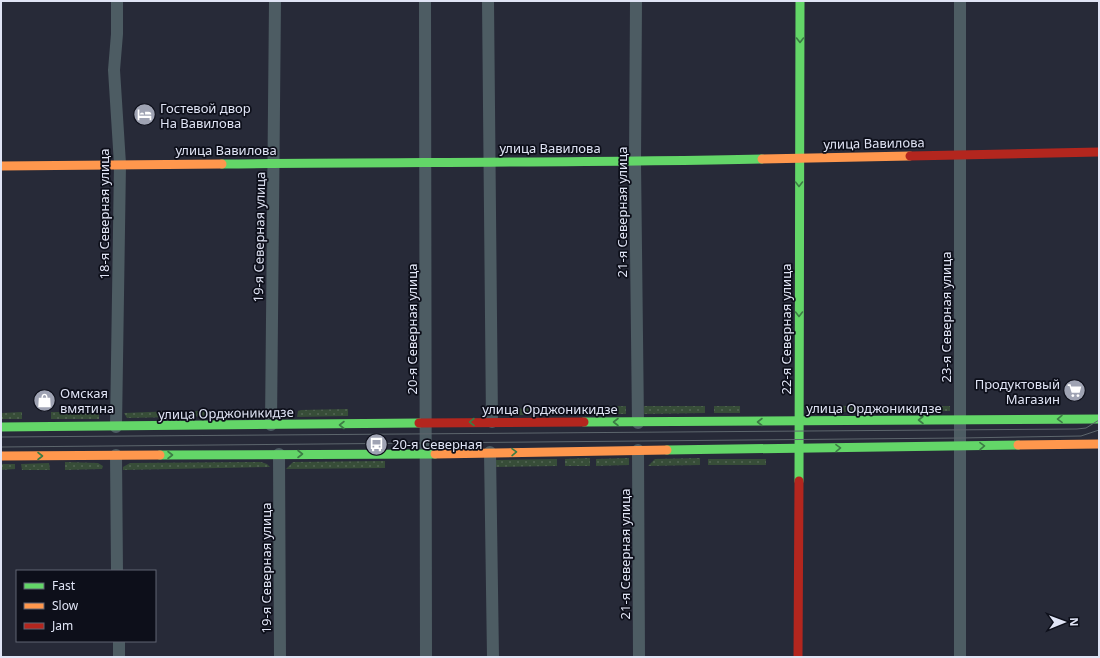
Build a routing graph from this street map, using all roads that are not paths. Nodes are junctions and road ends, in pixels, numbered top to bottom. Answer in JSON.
{"nodes":[{"id":1,"x":118,"y":1,"type":"edge"},
{"id":2,"x":275,"y":1,"type":"edge"},
{"id":3,"x":425,"y":1,"type":"edge"},
{"id":4,"x":488,"y":1,"type":"edge"},
{"id":5,"x":636,"y":1,"type":"edge"},
{"id":6,"x":800,"y":1,"type":"edge"},
{"id":7,"x":960,"y":1,"type":"edge"},
{"id":8,"x":1099,"y":152,"type":"edge"},
{"id":9,"x":960,"y":154,"type":"junction"},
{"id":10,"x":799,"y":157,"type":"junction"},
{"id":11,"x":491,"y":161,"type":"junction"},
{"id":12,"x":426,"y":162,"type":"junction"},
{"id":13,"x":635,"y":162,"type":"junction"},
{"id":14,"x":275,"y":163,"type":"junction"},
{"id":15,"x":120,"y":164,"type":"junction"},
{"id":16,"x":1,"y":166,"type":"edge"},
{"id":17,"x":1099,"y":419,"type":"edge"},
{"id":18,"x":960,"y":420,"type":"junction"},
{"id":19,"x":799,"y":421,"type":"junction"},
{"id":20,"x":426,"y":422,"type":"junction"},
{"id":21,"x":492,"y":422,"type":"junction"},
{"id":22,"x":638,"y":423,"type":"junction"},
{"id":23,"x":271,"y":425,"type":"junction"},
{"id":24,"x":1,"y":427,"type":"edge"},
{"id":25,"x":116,"y":427,"type":"junction"},
{"id":26,"x":1097,"y":445,"type":"edge"},
{"id":27,"x":960,"y":447,"type":"junction"},
{"id":28,"x":799,"y":449,"type":"junction"},
{"id":29,"x":638,"y":450,"type":"junction"},
{"id":30,"x":490,"y":452,"type":"junction"},
{"id":31,"x":280,"y":454,"type":"junction"},
{"id":32,"x":426,"y":454,"type":"junction"},
{"id":33,"x":116,"y":455,"type":"junction"},
{"id":34,"x":1,"y":456,"type":"edge"},
{"id":35,"x":117,"y":570,"type":"edge"},
{"id":36,"x":118,"y":642,"type":"edge"},
{"id":37,"x":119,"y":657,"type":"edge"},
{"id":38,"x":280,"y":657,"type":"edge"},
{"id":39,"x":426,"y":657,"type":"edge"},
{"id":40,"x":493,"y":657,"type":"edge"},
{"id":41,"x":639,"y":657,"type":"edge"},
{"id":42,"x":798,"y":657,"type":"edge"},
{"id":43,"x":960,"y":657,"type":"edge"}],
"edges":[{"from":1,"to":15,"type":"street","name":"18-я Северная улица"},
{"from":2,"to":14,"type":"street","name":"19-я Северная улица"},
{"from":3,"to":12,"type":"street","name":"20-я Северная улица"},
{"from":4,"to":11,"type":"street"},
{"from":5,"to":13,"type":"street","name":"21-я Северная улица"},
{"from":6,"to":10,"type":"main road","name":"22-я Северная улица","one_way":true},
{"from":7,"to":9,"type":"street","name":"23-я Северная улица"},
{"from":8,"to":9,"type":"main road","name":"улица Вавилова"},
{"from":9,"to":10,"type":"main road","name":"улица Вавилова"},
{"from":9,"to":18,"type":"street","name":"23-я Северная улица"},
{"from":10,"to":13,"type":"main road","name":"улица Вавилова"},
{"from":10,"to":19,"type":"main road","name":"22-я Северная улица","one_way":true},
{"from":11,"to":12,"type":"main road","name":"улица Вавилова"},
{"from":11,"to":13,"type":"main road","name":"улица Вавилова"},
{"from":11,"to":21,"type":"street"},
{"from":12,"to":14,"type":"main road","name":"улица Вавилова"},
{"from":12,"to":20,"type":"street","name":"20-я Северная улица"},
{"from":13,"to":22,"type":"street","name":"21-я Северная улица"},
{"from":14,"to":15,"type":"main road","name":"улица Вавилова"},
{"from":14,"to":23,"type":"street","name":"19-я Северная улица"},
{"from":15,"to":16,"type":"main road","name":"улица Вавилова"},
{"from":15,"to":25,"type":"street","name":"18-я Северная улица"},
{"from":17,"to":18,"type":"main road","name":"улица Орджоникидзе","one_way":true},
{"from":18,"to":19,"type":"main road","name":"улица Орджоникидзе","one_way":true},
{"from":18,"to":27,"type":"street","name":"23-я Северная улица"},
{"from":19,"to":22,"type":"main road","name":"улица Орджоникидзе","one_way":true},
{"from":19,"to":28,"type":"main road","name":"22-я Северная улица"},
{"from":21,"to":20,"type":"main road","name":"улица Орджоникидзе","one_way":true},
{"from":20,"to":23,"type":"main road","name":"улица Орджоникидзе","one_way":true},
{"from":20,"to":32,"type":"street","name":"20-я Северная улица"},
{"from":22,"to":21,"type":"main road","name":"улица Орджоникидзе","one_way":true},
{"from":23,"to":25,"type":"main road","name":"улица Орджоникидзе"},
{"from":24,"to":25,"type":"main road","name":"улица Орджоникидзе"},
{"from":27,"to":26,"type":"main road","one_way":true},
{"from":28,"to":27,"type":"main road","one_way":true},
{"from":27,"to":43,"type":"street","name":"23-я Северная улица"},
{"from":28,"to":29,"type":"main road"},
{"from":28,"to":42,"type":"main road","name":"22-я Северная улица"},
{"from":30,"to":29,"type":"main road","one_way":true},
{"from":29,"to":41,"type":"street","name":"21-я Северная улица"},
{"from":30,"to":32,"type":"main road"},
{"from":30,"to":40,"type":"street"},
{"from":31,"to":32,"type":"main road","one_way":true},
{"from":33,"to":31,"type":"main road","one_way":true},
{"from":31,"to":38,"type":"street","name":"19-я Северная улица"},
{"from":32,"to":39,"type":"street","name":"20-я Северная улица"},
{"from":34,"to":33,"type":"main road","one_way":true},
{"from":33,"to":35,"type":"street"},
{"from":36,"to":37,"type":"street"}]}
